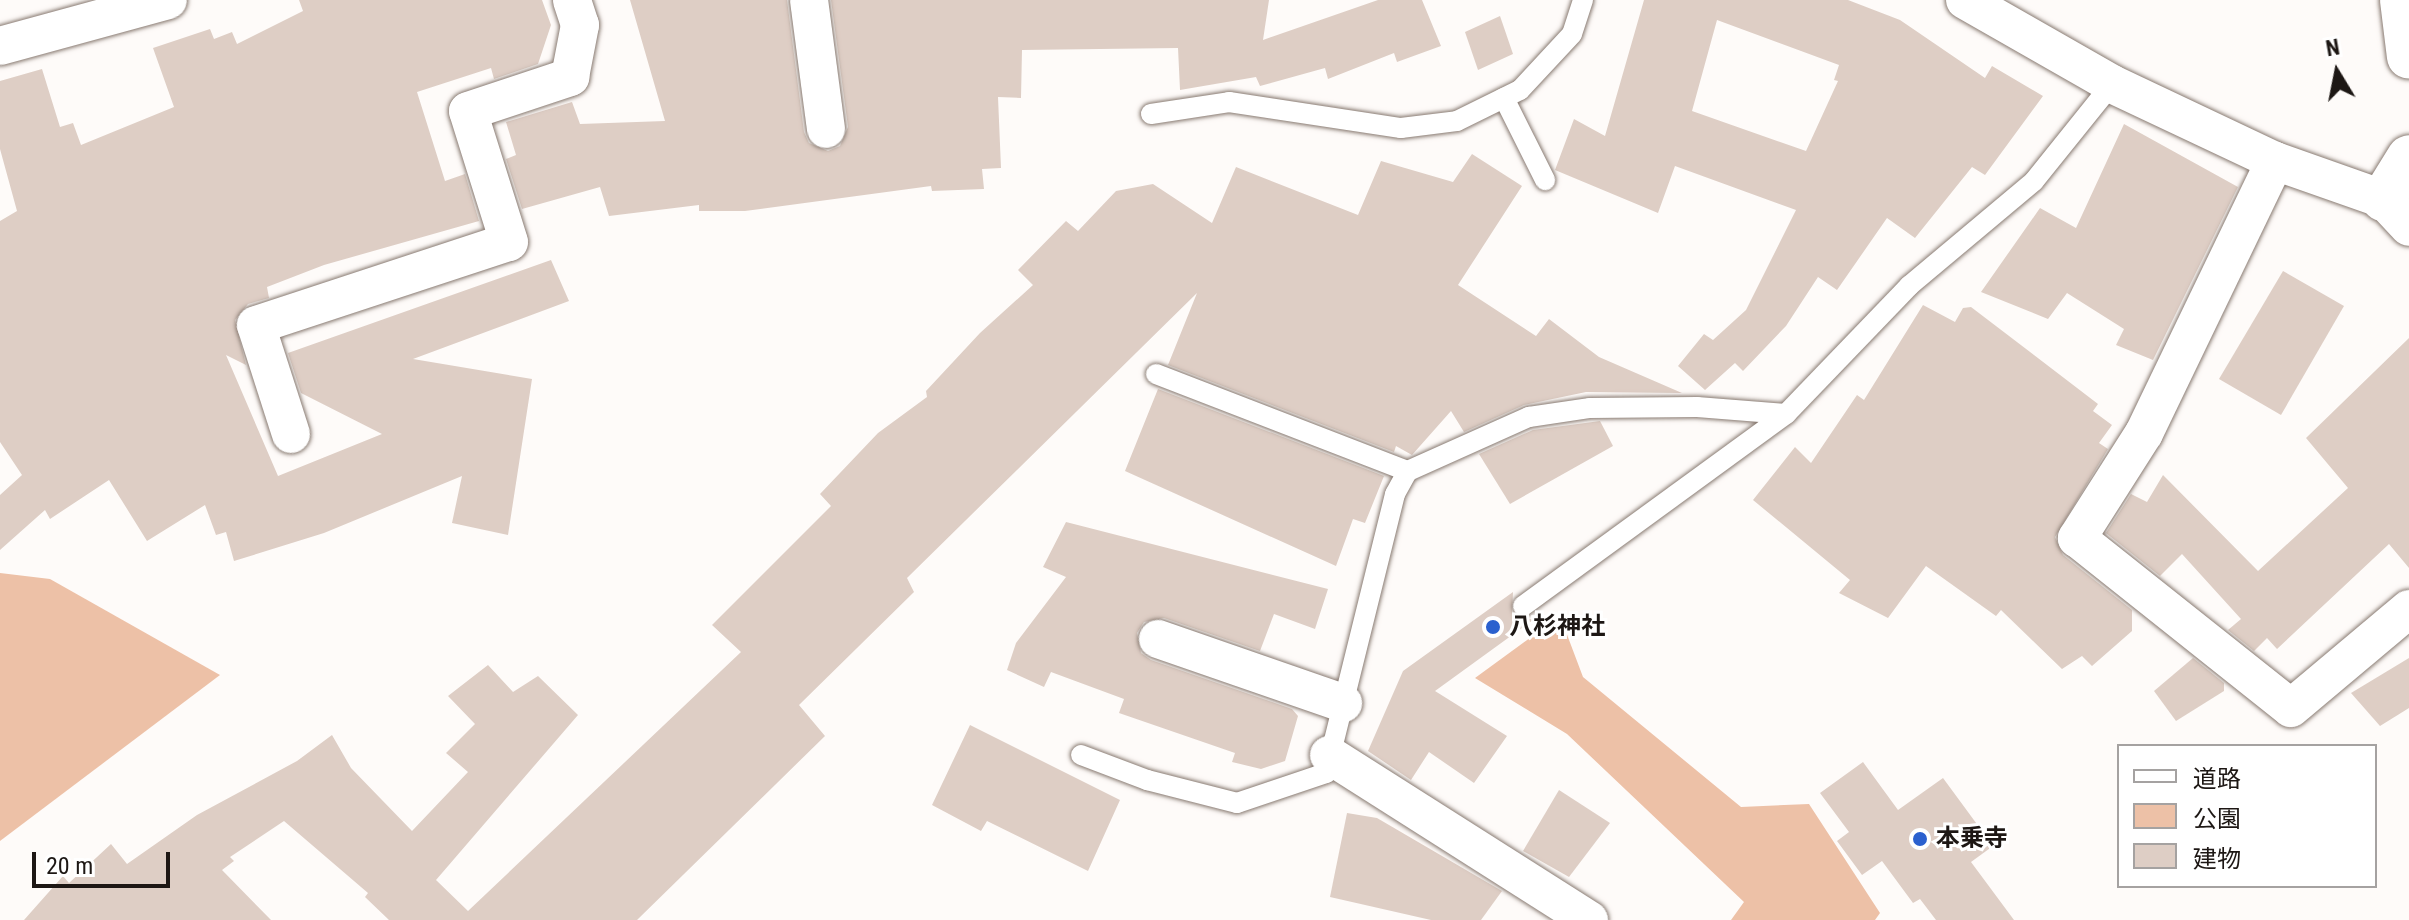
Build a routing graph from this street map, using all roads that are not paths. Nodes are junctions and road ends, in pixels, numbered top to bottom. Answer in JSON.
{"nodes":[{"id":1,"x":168,"y":0,"type":"edge"},
{"id":2,"x":572,"y":0,"type":"edge"},
{"id":3,"x":809,"y":0,"type":"edge"},
{"id":4,"x":1583,"y":0,"type":"edge"},
{"id":5,"x":1965,"y":0,"type":"edge"},
{"id":6,"x":2402,"y":0,"type":"edge"},
{"id":7,"x":0,"y":46,"type":"edge"},
{"id":8,"x":2409,"y":57,"type":"edge"},
{"id":9,"x":2112,"y":84,"type":"junction"},
{"id":10,"x":1504,"y":98,"type":"junction"},
{"id":11,"x":1151,"y":114,"type":"dead end"},
{"id":12,"x":826,"y":129,"type":"dead end"},
{"id":13,"x":2409,"y":157,"type":"edge"},
{"id":14,"x":2275,"y":161,"type":"junction"},
{"id":15,"x":1545,"y":180,"type":"dead end"},
{"id":16,"x":2396,"y":213,"type":"edge"},
{"id":17,"x":1156,"y":374,"type":"dead end"},
{"id":18,"x":1786,"y":414,"type":"junction"},
{"id":19,"x":291,"y":434,"type":"dead end"},
{"id":20,"x":1408,"y":471,"type":"junction"},
{"id":21,"x":1523,"y":606,"type":"dead end"},
{"id":22,"x":2409,"y":609,"type":"edge"},
{"id":23,"x":1158,"y":639,"type":"dead end"},
{"id":24,"x":1343,"y":703,"type":"junction"},
{"id":25,"x":1081,"y":755,"type":"dead end"},
{"id":26,"x":1329,"y":755,"type":"junction"},
{"id":27,"x":1589,"y":920,"type":"edge"}],
"edges":[{"from":1,"to":7,"type":"street"},
{"from":2,"to":19,"type":"street"},
{"from":3,"to":12,"type":"street"},
{"from":4,"to":10,"type":"lane"},
{"from":5,"to":9,"type":"street"},
{"from":6,"to":8,"type":"street"},
{"from":9,"to":14,"type":"street"},
{"from":9,"to":18,"type":"lane"},
{"from":10,"to":11,"type":"lane"},
{"from":10,"to":15,"type":"lane"},
{"from":13,"to":16,"type":"street"},
{"from":14,"to":16,"type":"street"},
{"from":14,"to":22,"type":"street"},
{"from":17,"to":20,"type":"lane"},
{"from":18,"to":20,"type":"lane"},
{"from":18,"to":21,"type":"lane"},
{"from":20,"to":24,"type":"lane"},
{"from":23,"to":24,"type":"street"},
{"from":24,"to":26,"type":"lane"},
{"from":25,"to":26,"type":"lane"},
{"from":26,"to":27,"type":"street"}]}
